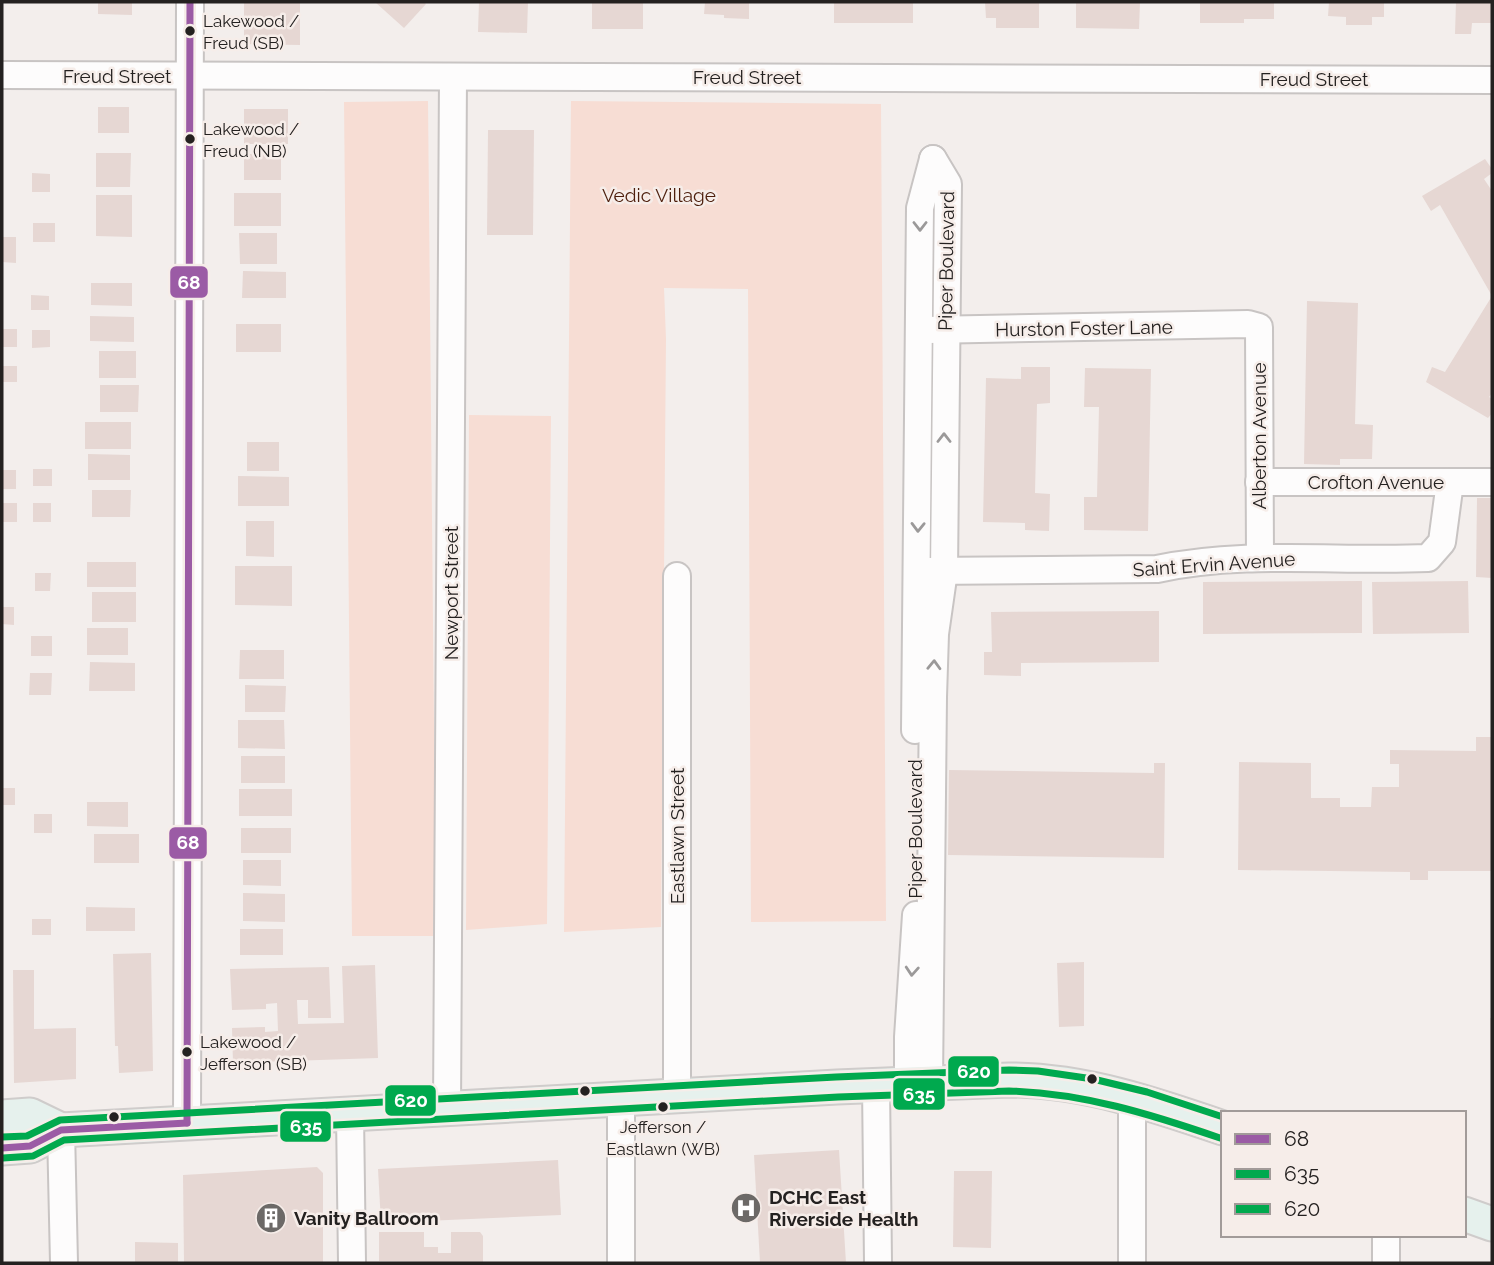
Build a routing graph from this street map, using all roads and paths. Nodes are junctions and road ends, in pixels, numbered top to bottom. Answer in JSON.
{"nodes":[{"id":1,"x":190,"y":2,"type":"edge"},
{"id":2,"x":2,"y":75,"type":"edge"},
{"id":3,"x":190,"y":76,"type":"junction"},
{"id":4,"x":453,"y":77,"type":"junction"},
{"id":5,"x":1492,"y":80,"type":"edge"},
{"id":6,"x":1248,"y":324,"type":"joint"},
{"id":7,"x":932,"y":330,"type":"junction"},
{"id":8,"x":1259,"y":482,"type":"junction"},
{"id":9,"x":1450,"y":482,"type":"junction"},
{"id":10,"x":1492,"y":482,"type":"edge"},
{"id":11,"x":1260,"y":557,"type":"junction"},
{"id":12,"x":931,"y":571,"type":"junction"},
{"id":13,"x":677,"y":576,"type":"dead end"},
{"id":14,"x":905,"y":1083,"type":"junction"},
{"id":15,"x":677,"y":1096,"type":"junction"},
{"id":16,"x":1132,"y":1098,"type":"junction"},
{"id":17,"x":621,"y":1099,"type":"junction"},
{"id":18,"x":447,"y":1108,"type":"junction"},
{"id":19,"x":350,"y":1114,"type":"junction"},
{"id":20,"x":2,"y":1117,"type":"edge"},
{"id":21,"x":187,"y":1123,"type":"junction"},
{"id":22,"x":1221,"y":1127,"type":"edge"},
{"id":23,"x":61,"y":1130,"type":"junction"},
{"id":24,"x":2,"y":1148,"type":"edge"},
{"id":25,"x":1466,"y":1215,"type":"edge"},
{"id":26,"x":1492,"y":1224,"type":"edge"},
{"id":27,"x":1386,"y":1237,"type":"edge"},
{"id":28,"x":64,"y":1263,"type":"edge"},
{"id":29,"x":352,"y":1263,"type":"edge"},
{"id":30,"x":621,"y":1263,"type":"edge"},
{"id":31,"x":878,"y":1263,"type":"edge"},
{"id":32,"x":1132,"y":1263,"type":"edge"},
{"id":33,"x":1386,"y":1263,"type":"edge"}],
"edges":[{"from":1,"to":3,"type":"street"},
{"from":2,"to":3,"type":"street","name":"Freud Street"},
{"from":3,"to":4,"type":"street","name":"Freud Street"},
{"from":3,"to":21,"type":"street"},
{"from":4,"to":5,"type":"street","name":"Freud Street"},
{"from":4,"to":18,"type":"street","name":"Newport Street"},
{"from":6,"to":7,"type":"street","name":"Hurston Foster Lane"},
{"from":6,"to":8,"type":"street","name":"Alberton Avenue"},
{"from":7,"to":7,"type":"street","name":"Piper Boulevard","one_way":true},
{"from":7,"to":12,"type":"street","name":"Piper Boulevard"},
{"from":8,"to":9,"type":"street","name":"Crofton Avenue"},
{"from":8,"to":11,"type":"street","name":"Alberton Avenue"},
{"from":9,"to":10,"type":"street","name":"Crofton Avenue"},
{"from":9,"to":11,"type":"street","name":"Saint Ervin Avenue"},
{"from":11,"to":12,"type":"street","name":"Saint Ervin Avenue"},
{"from":12,"to":14,"type":"street","name":"Piper Boulevard"},
{"from":13,"to":15,"type":"street","name":"Eastlawn Street"},
{"from":14,"to":15,"type":"main road"},
{"from":14,"to":16,"type":"main road"},
{"from":14,"to":31,"type":"street","name":"Piper Boulevard"},
{"from":15,"to":17,"type":"main road"},
{"from":16,"to":22,"type":"main road"},
{"from":16,"to":32,"type":"street"},
{"from":17,"to":18,"type":"main road"},
{"from":17,"to":30,"type":"street"},
{"from":18,"to":19,"type":"main road"},
{"from":19,"to":21,"type":"main road"},
{"from":19,"to":29,"type":"street"},
{"from":20,"to":23,"type":"main road"},
{"from":21,"to":23,"type":"main road"},
{"from":23,"to":24,"type":"main road"},
{"from":23,"to":28,"type":"street"},
{"from":25,"to":26,"type":"main road"},
{"from":27,"to":33,"type":"street"}]}
